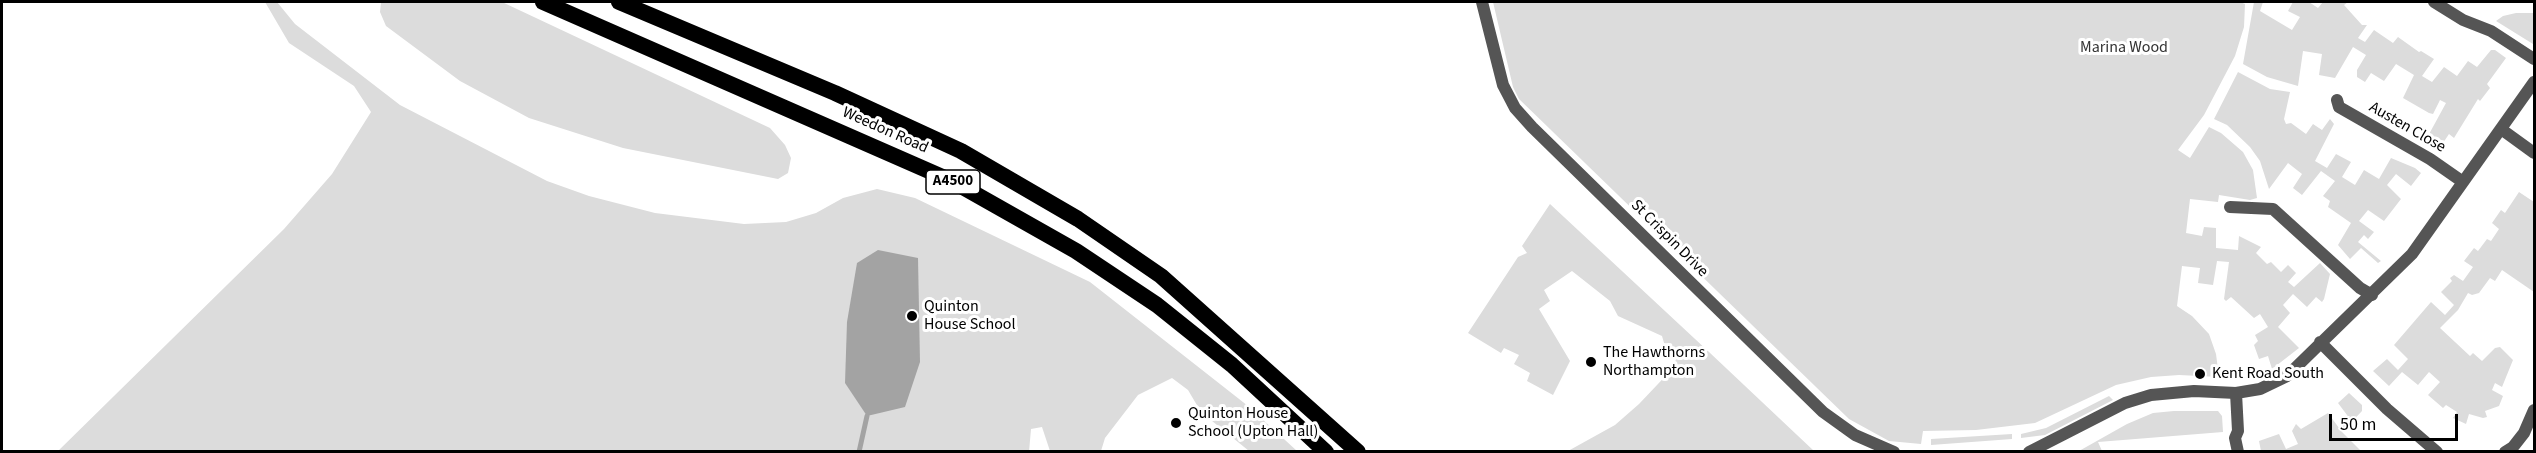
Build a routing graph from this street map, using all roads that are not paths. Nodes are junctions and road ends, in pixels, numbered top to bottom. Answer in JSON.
{"nodes":[{"id":1,"x":543,"y":2,"type":"edge"},
{"id":2,"x":619,"y":2,"type":"edge"},
{"id":3,"x":1482,"y":2,"type":"edge"},
{"id":4,"x":2434,"y":2,"type":"edge"},
{"id":5,"x":2535,"y":59,"type":"edge"},
{"id":6,"x":2535,"y":82,"type":"edge"},
{"id":7,"x":2337,"y":100,"type":"dead end"},
{"id":8,"x":2501,"y":129,"type":"junction"},
{"id":9,"x":2535,"y":153,"type":"edge"},
{"id":10,"x":2463,"y":182,"type":"junction"},
{"id":11,"x":2230,"y":207,"type":"dead end"},
{"id":12,"x":2372,"y":295,"type":"junction"},
{"id":13,"x":2320,"y":342,"type":"junction"},
{"id":14,"x":2236,"y":393,"type":"junction"},
{"id":15,"x":2535,"y":410,"type":"edge"},
{"id":16,"x":1326,"y":452,"type":"edge"},
{"id":17,"x":1358,"y":452,"type":"edge"},
{"id":18,"x":1894,"y":452,"type":"edge"},
{"id":19,"x":2029,"y":452,"type":"edge"},
{"id":20,"x":2238,"y":452,"type":"edge"},
{"id":21,"x":2437,"y":452,"type":"edge"},
{"id":22,"x":2505,"y":452,"type":"edge"}],
"edges":[{"from":1,"to":16,"type":"highway","name":"Weedon Road","number":"A4500"},
{"from":2,"to":17,"type":"highway","name":"Weedon Road","number":"A4500"},
{"from":3,"to":18,"type":"street","name":"St Crispin Drive"},
{"from":4,"to":5,"type":"street"},
{"from":6,"to":8,"type":"street"},
{"from":7,"to":10,"type":"street","name":"Austen Close"},
{"from":8,"to":9,"type":"street"},
{"from":8,"to":10,"type":"street"},
{"from":10,"to":12,"type":"street"},
{"from":11,"to":12,"type":"street"},
{"from":12,"to":13,"type":"street"},
{"from":13,"to":14,"type":"street"},
{"from":13,"to":21,"type":"street"},
{"from":14,"to":19,"type":"street"},
{"from":14,"to":20,"type":"street"},
{"from":15,"to":22,"type":"street"}]}
